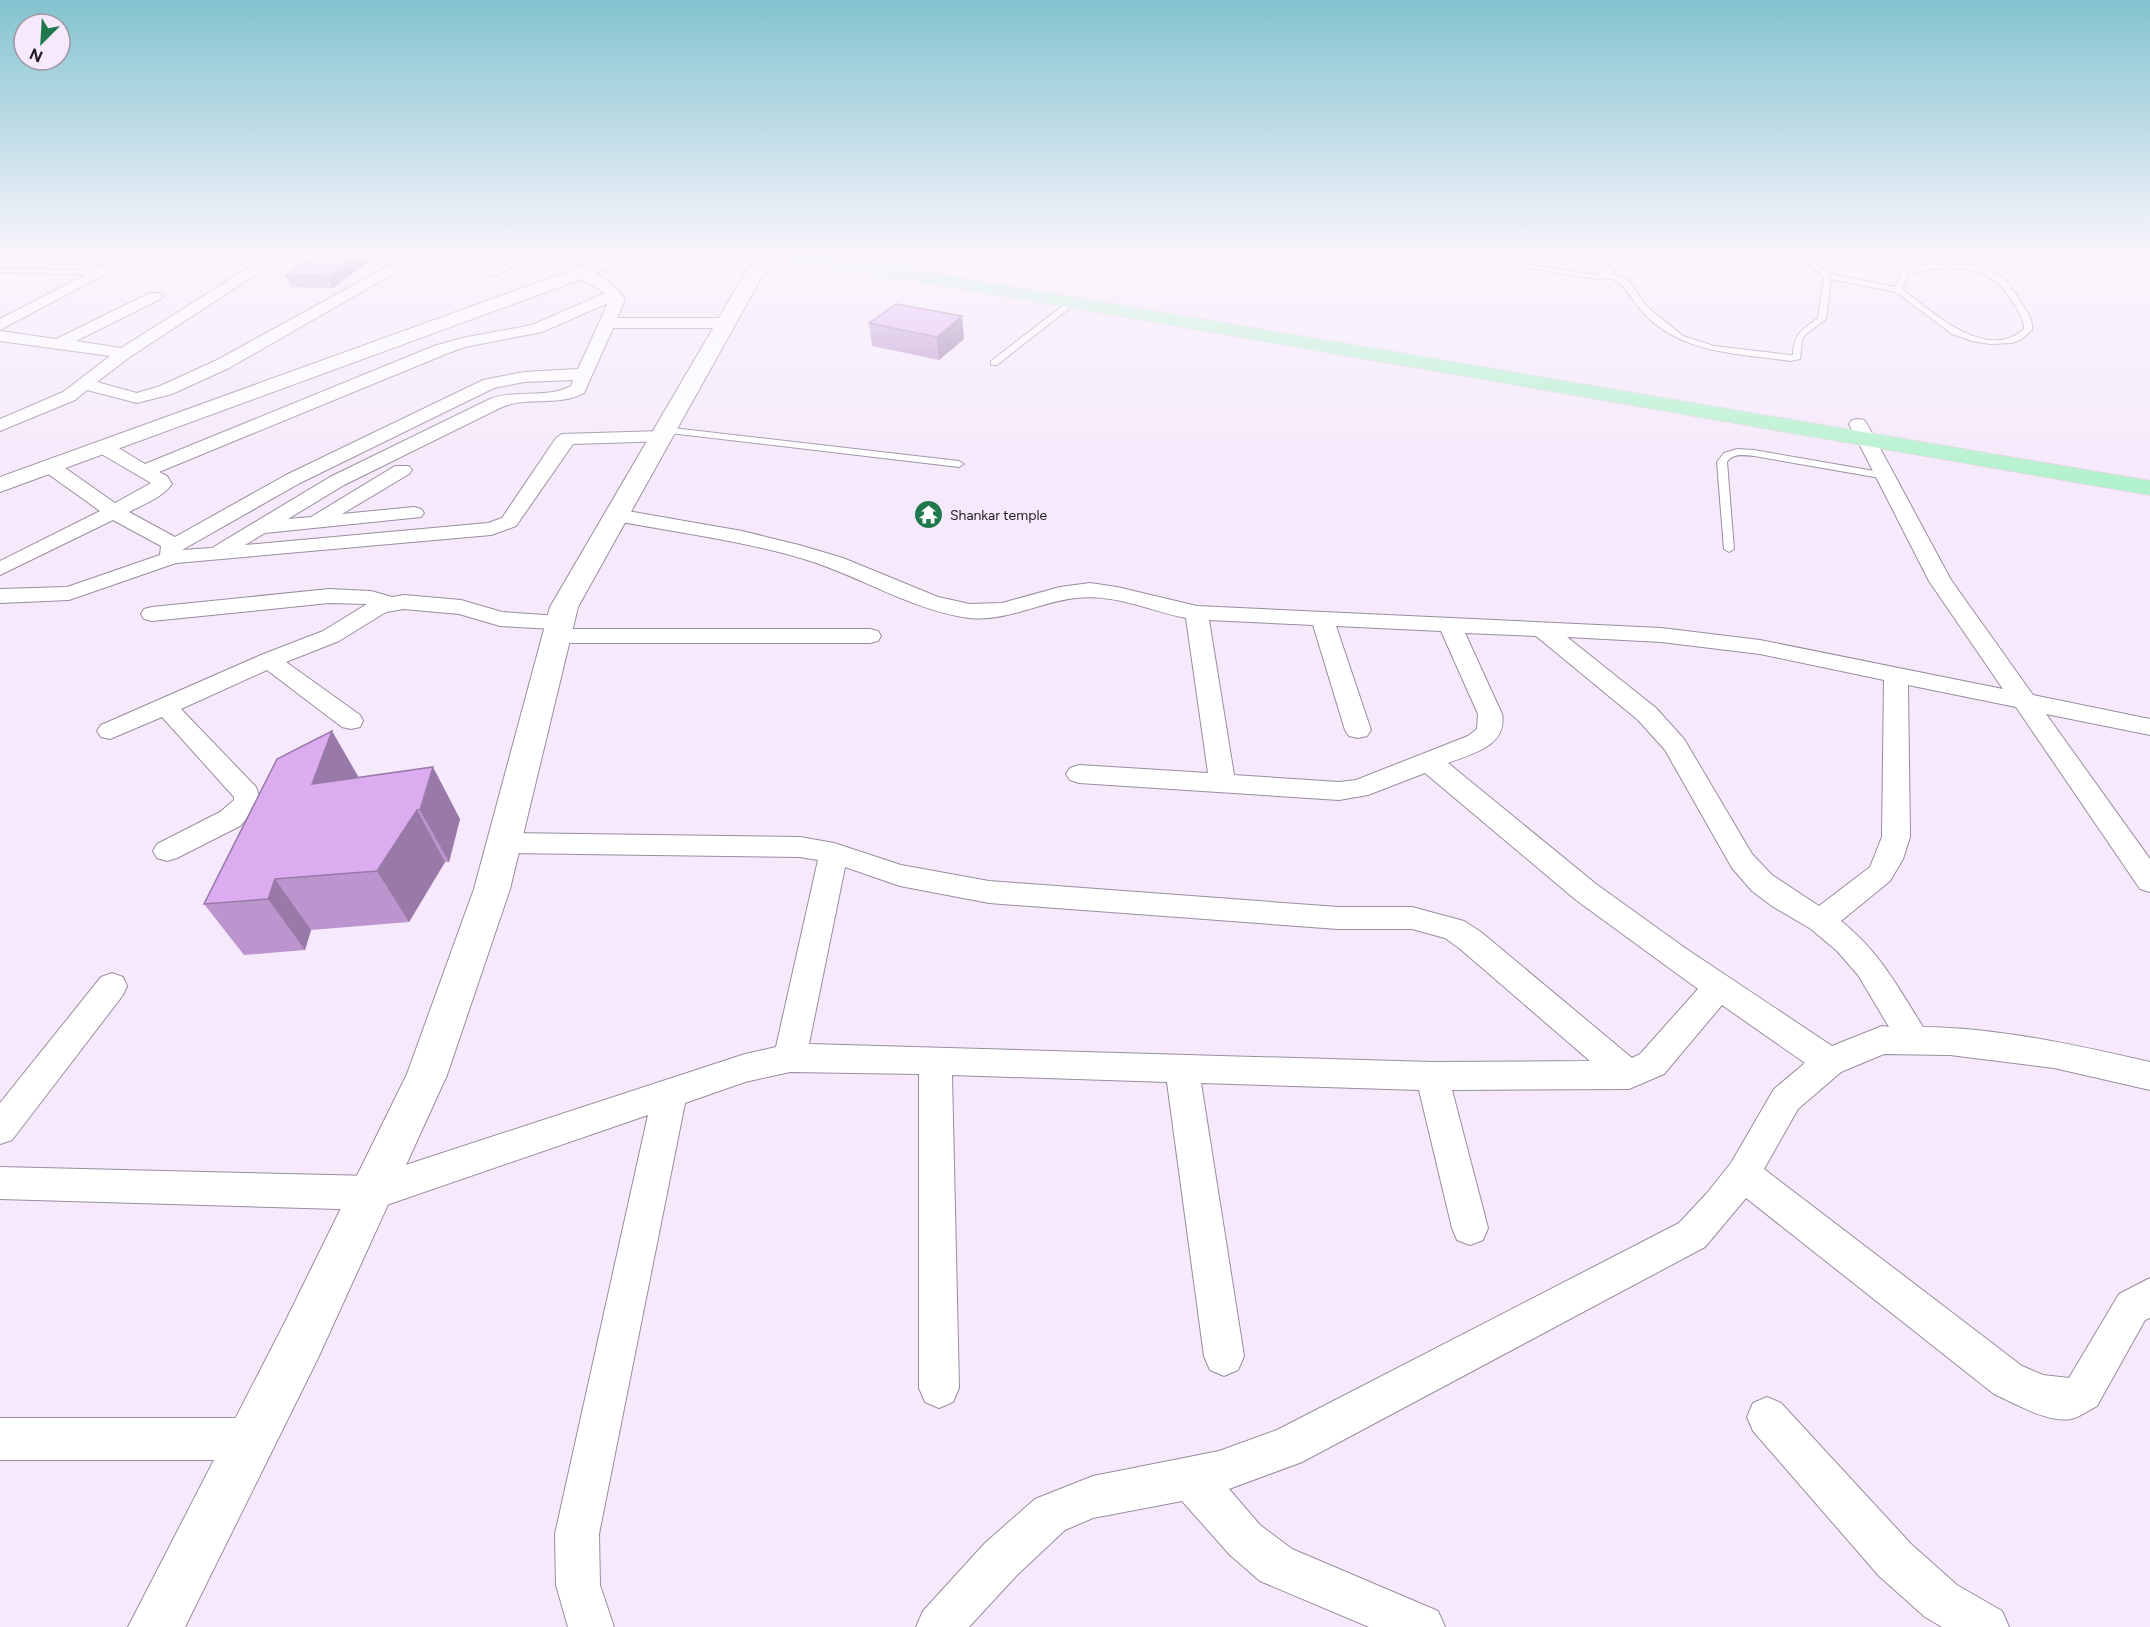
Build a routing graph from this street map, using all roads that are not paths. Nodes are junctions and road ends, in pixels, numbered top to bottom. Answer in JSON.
{"nodes":[{"id":1,"x":93,"y":327,"type":"edge"},
{"id":2,"x":165,"y":327,"type":"edge"},
{"id":3,"x":289,"y":327,"type":"edge"},
{"id":4,"x":434,"y":327,"type":"edge"},
{"id":5,"x":541,"y":327,"type":"edge"},
{"id":6,"x":605,"y":327,"type":"edge"},
{"id":7,"x":723,"y":327,"type":"edge"},
{"id":8,"x":1041,"y":327,"type":"edge"},
{"id":9,"x":1219,"y":327,"type":"edge"},
{"id":10,"x":1274,"y":327,"type":"edge"},
{"id":11,"x":1666,"y":327,"type":"edge"},
{"id":12,"x":1811,"y":327,"type":"edge"},
{"id":13,"x":1948,"y":327,"type":"edge"},
{"id":14,"x":2028,"y":327,"type":"edge"},
{"id":15,"x":0,"y":336,"type":"edge"},
{"id":16,"x":58,"y":344,"type":"junction"},
{"id":17,"x":124,"y":353,"type":"junction"},
{"id":18,"x":994,"y":363,"type":"dead end"},
{"id":19,"x":585,"y":374,"type":"junction"},
{"id":20,"x":84,"y":384,"type":"junction"},
{"id":21,"x":4,"y":422,"type":"edge"},
{"id":22,"x":1862,"y":432,"type":"junction"},
{"id":23,"x":662,"y":433,"type":"junction"},
{"id":24,"x":105,"y":448,"type":"junction"},
{"id":25,"x":958,"y":464,"type":"dead end"},
{"id":26,"x":51,"y":467,"type":"junction"},
{"id":27,"x":402,"y":470,"type":"dead end"},
{"id":28,"x":144,"y":471,"type":"junction"},
{"id":29,"x":2150,"y":475,"type":"edge"},
{"id":30,"x":1886,"y":476,"type":"junction"},
{"id":31,"x":0,"y":485,"type":"edge"},
{"id":32,"x":2150,"y":488,"type":"edge"},
{"id":33,"x":114,"y":512,"type":"junction"},
{"id":34,"x":414,"y":513,"type":"dead end"},
{"id":35,"x":616,"y":515,"type":"junction"},
{"id":36,"x":311,"y":523,"type":"junction"},
{"id":37,"x":259,"y":527,"type":"junction"},
{"id":38,"x":1728,"y":549,"type":"dead end"},
{"id":39,"x":174,"y":551,"type":"junction"},
{"id":40,"x":214,"y":555,"type":"junction"},
{"id":41,"x":0,"y":569,"type":"edge"},
{"id":42,"x":0,"y":596,"type":"edge"},
{"id":43,"x":391,"y":604,"type":"junction"},
{"id":44,"x":1197,"y":613,"type":"junction"},
{"id":45,"x":152,"y":614,"type":"dead end"},
{"id":46,"x":1322,"y":619,"type":"junction"},
{"id":47,"x":1450,"y":625,"type":"junction"},
{"id":48,"x":558,"y":629,"type":"junction"},
{"id":49,"x":1542,"y":629,"type":"junction"},
{"id":50,"x":870,"y":636,"type":"dead end"},
{"id":51,"x":269,"y":660,"type":"junction"},
{"id":52,"x":1896,"y":674,"type":"junction"},
{"id":53,"x":2022,"y":699,"type":"junction"},
{"id":54,"x":165,"y":706,"type":"junction"},
{"id":55,"x":351,"y":721,"type":"dead end"},
{"id":56,"x":2150,"y":727,"type":"edge"},
{"id":57,"x":1358,"y":730,"type":"dead end"},
{"id":58,"x":110,"y":731,"type":"dead end"},
{"id":59,"x":1428,"y":761,"type":"junction"},
{"id":60,"x":1079,"y":774,"type":"dead end"},
{"id":61,"x":1222,"y":783,"type":"junction"},
{"id":62,"x":504,"y":843,"type":"junction"},
{"id":63,"x":167,"y":851,"type":"dead end"},
{"id":64,"x":834,"y":853,"type":"junction"},
{"id":65,"x":2150,"y":881,"type":"edge"},
{"id":66,"x":1821,"y":921,"type":"junction"},
{"id":67,"x":112,"y":986,"type":"dead end"},
{"id":68,"x":1719,"y":987,"type":"junction"},
{"id":69,"x":1914,"y":1040,"type":"junction"},
{"id":70,"x":790,"y":1058,"type":"junction"},
{"id":71,"x":935,"y":1061,"type":"junction"},
{"id":72,"x":1829,"y":1062,"type":"junction"},
{"id":73,"x":1182,"y":1068,"type":"junction"},
{"id":74,"x":1629,"y":1075,"type":"junction"},
{"id":75,"x":1432,"y":1076,"type":"junction"},
{"id":76,"x":2150,"y":1076,"type":"edge"},
{"id":77,"x":670,"y":1093,"type":"junction"},
{"id":78,"x":0,"y":1129,"type":"edge"},
{"id":79,"x":1743,"y":1174,"type":"junction"},
{"id":80,"x":0,"y":1183,"type":"edge"},
{"id":81,"x":372,"y":1193,"type":"junction"},
{"id":82,"x":1470,"y":1228,"type":"dead end"},
{"id":83,"x":2150,"y":1297,"type":"edge"},
{"id":84,"x":1224,"y":1356,"type":"dead end"},
{"id":85,"x":939,"y":1388,"type":"dead end"},
{"id":86,"x":1767,"y":1417,"type":"dead end"},
{"id":87,"x":0,"y":1439,"type":"edge"},
{"id":88,"x":251,"y":1439,"type":"junction"},
{"id":89,"x":1190,"y":1478,"type":"junction"},
{"id":90,"x":156,"y":1627,"type":"edge"},
{"id":91,"x":591,"y":1627,"type":"edge"},
{"id":92,"x":939,"y":1627,"type":"edge"},
{"id":93,"x":1422,"y":1627,"type":"edge"},
{"id":94,"x":1986,"y":1627,"type":"edge"}],
"edges":[{"from":1,"to":16,"type":"street"},
{"from":2,"to":17,"type":"street"},
{"from":3,"to":20,"type":"street"},
{"from":4,"to":24,"type":"street"},
{"from":5,"to":28,"type":"street"},
{"from":6,"to":19,"type":"street"},
{"from":7,"to":23,"type":"street"},
{"from":8,"to":18,"type":"lane"},
{"from":9,"to":22,"type":"main road"},
{"from":10,"to":22,"type":"main road"},
{"from":11,"to":12,"type":"lane"},
{"from":13,"to":14,"type":"lane"},
{"from":15,"to":16,"type":"street"},
{"from":16,"to":17,"type":"street"},
{"from":17,"to":20,"type":"street"},
{"from":19,"to":37,"type":"street"},
{"from":19,"to":39,"type":"street"},
{"from":20,"to":21,"type":"street"},
{"from":22,"to":29,"type":"main road"},
{"from":22,"to":30,"type":"street"},
{"from":22,"to":32,"type":"main road"},
{"from":23,"to":25,"type":"lane"},
{"from":23,"to":35,"type":"street"},
{"from":23,"to":40,"type":"street"},
{"from":24,"to":26,"type":"street"},
{"from":24,"to":28,"type":"street"},
{"from":26,"to":31,"type":"street"},
{"from":26,"to":33,"type":"street"},
{"from":27,"to":36,"type":"street"},
{"from":28,"to":33,"type":"street"},
{"from":30,"to":38,"type":"lane"},
{"from":30,"to":53,"type":"street"},
{"from":33,"to":39,"type":"street"},
{"from":33,"to":41,"type":"street"},
{"from":34,"to":36,"type":"street"},
{"from":35,"to":44,"type":"street"},
{"from":35,"to":48,"type":"street"},
{"from":36,"to":37,"type":"street"},
{"from":37,"to":40,"type":"street"},
{"from":39,"to":40,"type":"street"},
{"from":39,"to":42,"type":"street"},
{"from":43,"to":45,"type":"street"},
{"from":43,"to":48,"type":"street"},
{"from":43,"to":51,"type":"street"},
{"from":44,"to":46,"type":"street"},
{"from":44,"to":61,"type":"street"},
{"from":46,"to":47,"type":"street"},
{"from":46,"to":57,"type":"street"},
{"from":47,"to":49,"type":"street"},
{"from":47,"to":59,"type":"street"},
{"from":48,"to":50,"type":"street"},
{"from":48,"to":62,"type":"street"},
{"from":49,"to":52,"type":"street"},
{"from":49,"to":66,"type":"street"},
{"from":51,"to":54,"type":"street"},
{"from":51,"to":55,"type":"street"},
{"from":52,"to":53,"type":"street"},
{"from":52,"to":66,"type":"street"},
{"from":53,"to":56,"type":"street"},
{"from":53,"to":65,"type":"street"},
{"from":54,"to":58,"type":"street"},
{"from":54,"to":63,"type":"street"},
{"from":59,"to":61,"type":"street"},
{"from":59,"to":68,"type":"street"},
{"from":60,"to":61,"type":"street"},
{"from":62,"to":64,"type":"street"},
{"from":62,"to":81,"type":"street"},
{"from":64,"to":70,"type":"street"},
{"from":64,"to":74,"type":"street"},
{"from":66,"to":69,"type":"street"},
{"from":67,"to":78,"type":"street"},
{"from":68,"to":72,"type":"street"},
{"from":68,"to":74,"type":"street"},
{"from":69,"to":72,"type":"street"},
{"from":69,"to":76,"type":"street"},
{"from":70,"to":71,"type":"street"},
{"from":70,"to":77,"type":"street"},
{"from":71,"to":73,"type":"street"},
{"from":71,"to":85,"type":"street"},
{"from":72,"to":79,"type":"street"},
{"from":73,"to":75,"type":"street"},
{"from":73,"to":84,"type":"street"},
{"from":74,"to":75,"type":"street"},
{"from":75,"to":82,"type":"street"},
{"from":77,"to":81,"type":"street"},
{"from":77,"to":91,"type":"street"},
{"from":79,"to":83,"type":"street"},
{"from":79,"to":89,"type":"street"},
{"from":80,"to":81,"type":"street"},
{"from":81,"to":88,"type":"street"},
{"from":86,"to":94,"type":"street"},
{"from":87,"to":88,"type":"street"},
{"from":88,"to":90,"type":"street"},
{"from":89,"to":92,"type":"street"},
{"from":89,"to":93,"type":"street"}]}
